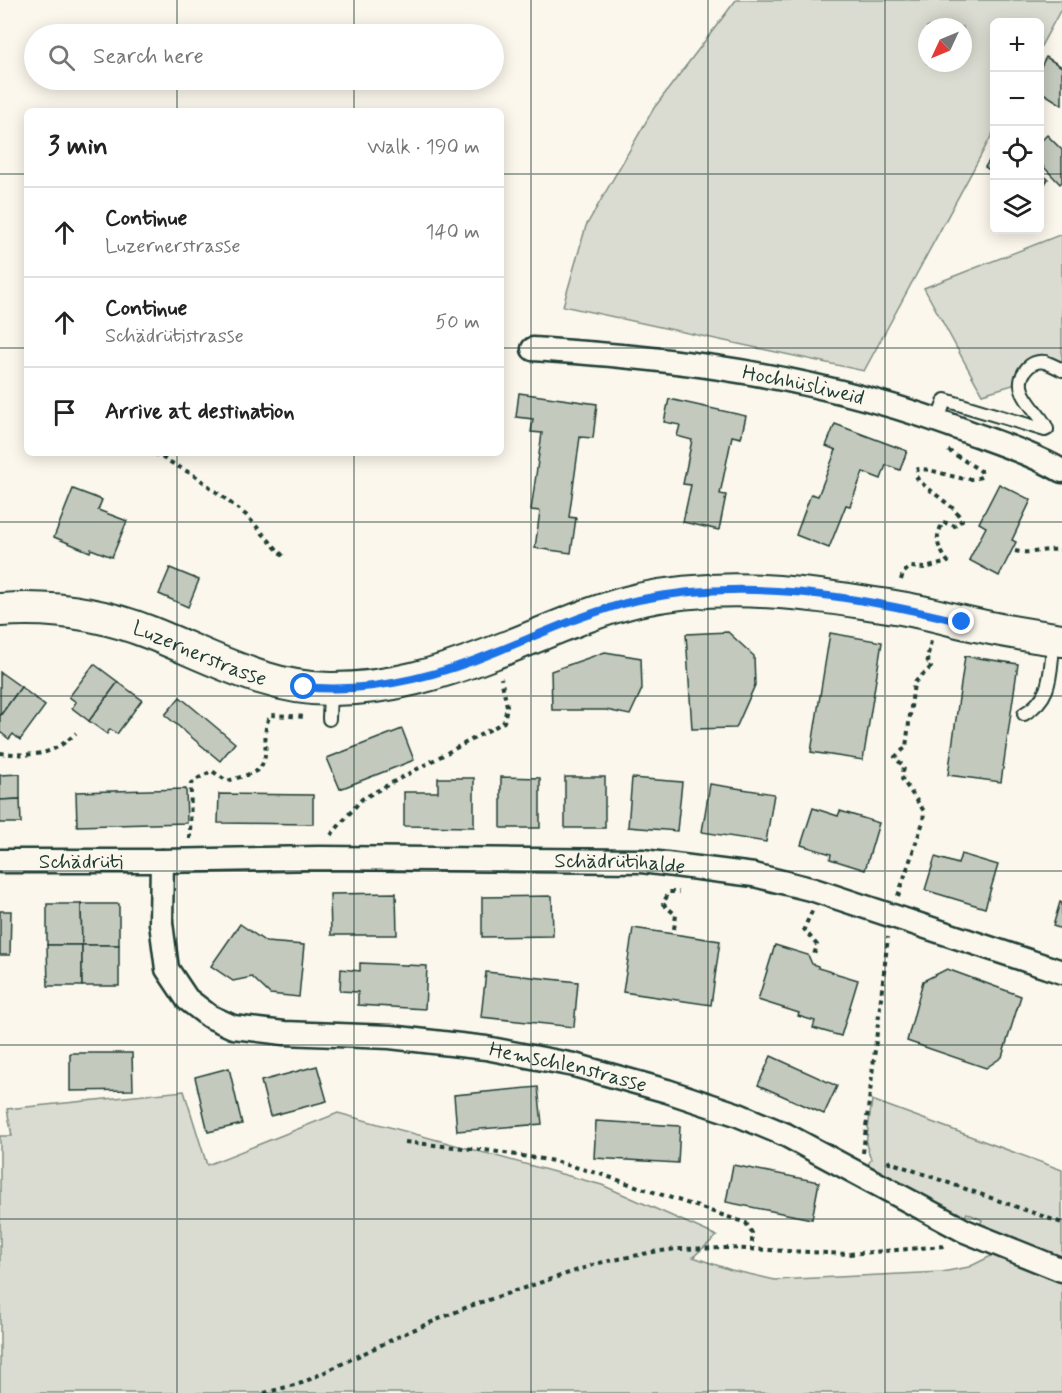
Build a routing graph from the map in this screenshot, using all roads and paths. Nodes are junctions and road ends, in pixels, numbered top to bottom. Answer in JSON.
{"nodes":[{"id":1,"x":533,"y":349,"type":"dead end"},
{"id":2,"x":1062,"y":370,"type":"edge"},
{"id":3,"x":938,"y":420,"type":"junction"},
{"id":4,"x":944,"y":445,"type":"dead end"},
{"id":5,"x":159,"y":456,"type":"edge"},
{"id":6,"x":1062,"y":471,"type":"edge"},
{"id":7,"x":1062,"y":550,"type":"edge"},
{"id":8,"x":1015,"y":551,"type":"dead end"},
{"id":9,"x":284,"y":557,"type":"dead end"},
{"id":10,"x":900,"y":583,"type":"dead end"},
{"id":11,"x":0,"y":610,"type":"edge"},
{"id":12,"x":933,"y":634,"type":"dead end"},
{"id":13,"x":1058,"y":640,"type":"edge"},
{"id":14,"x":499,"y":668,"type":"dead end"},
{"id":15,"x":330,"y":704,"type":"junction"},
{"id":16,"x":1024,"y":714,"type":"dead end"},
{"id":17,"x":76,"y":733,"type":"dead end"},
{"id":18,"x":0,"y":753,"type":"edge"},
{"id":19,"x":324,"y":844,"type":"dead end"},
{"id":20,"x":190,"y":860,"type":"junction"},
{"id":21,"x":0,"y":861,"type":"edge"},
{"id":22,"x":162,"y":861,"type":"junction"},
{"id":23,"x":679,"y":892,"type":"dead end"},
{"id":24,"x":897,"y":899,"type":"dead end"},
{"id":25,"x":821,"y":915,"type":"dead end"},
{"id":26,"x":889,"y":927,"type":"dead end"},
{"id":27,"x":674,"y":929,"type":"dead end"},
{"id":28,"x":814,"y":955,"type":"dead end"},
{"id":29,"x":1062,"y":972,"type":"edge"},
{"id":30,"x":405,"y":1142,"type":"dead end"},
{"id":31,"x":874,"y":1156,"type":"dead end"},
{"id":32,"x":885,"y":1160,"type":"dead end"},
{"id":33,"x":1062,"y":1223,"type":"edge"},
{"id":34,"x":965,"y":1231,"type":"junction"},
{"id":35,"x":752,"y":1250,"type":"junction"},
{"id":36,"x":1062,"y":1269,"type":"edge"},
{"id":37,"x":264,"y":1393,"type":"edge"}],
"edges":[{"from":1,"to":3,"type":"street","name":"Hochhüsliweid"},
{"from":2,"to":3,"type":"lane"},
{"from":3,"to":6,"type":"street","name":"Hochhüsliweid"},
{"from":4,"to":10,"type":"path"},
{"from":5,"to":9,"type":"path"},
{"from":7,"to":8,"type":"path"},
{"from":11,"to":15,"type":"main road","name":"Luzernerstrasse"},
{"from":12,"to":24,"type":"path"},
{"from":13,"to":15,"type":"main road","name":"Luzernerstrasse"},
{"from":13,"to":16,"type":"lane"},
{"from":14,"to":19,"type":"path"},
{"from":15,"to":20,"type":"path"},
{"from":17,"to":18,"type":"path"},
{"from":20,"to":22,"type":"street","name":"Schädrütihalde"},
{"from":20,"to":29,"type":"street","name":"Schädrütihalde"},
{"from":21,"to":22,"type":"street","name":"Schädrüti"},
{"from":22,"to":34,"type":"street","name":"Hemschlenstrasse"},
{"from":23,"to":27,"type":"path"},
{"from":25,"to":28,"type":"path"},
{"from":26,"to":31,"type":"path"},
{"from":30,"to":35,"type":"path"},
{"from":32,"to":33,"type":"path"},
{"from":34,"to":35,"type":"path"},
{"from":34,"to":36,"type":"street","name":"Hemschlenstrasse"},
{"from":35,"to":37,"type":"path"}]}
